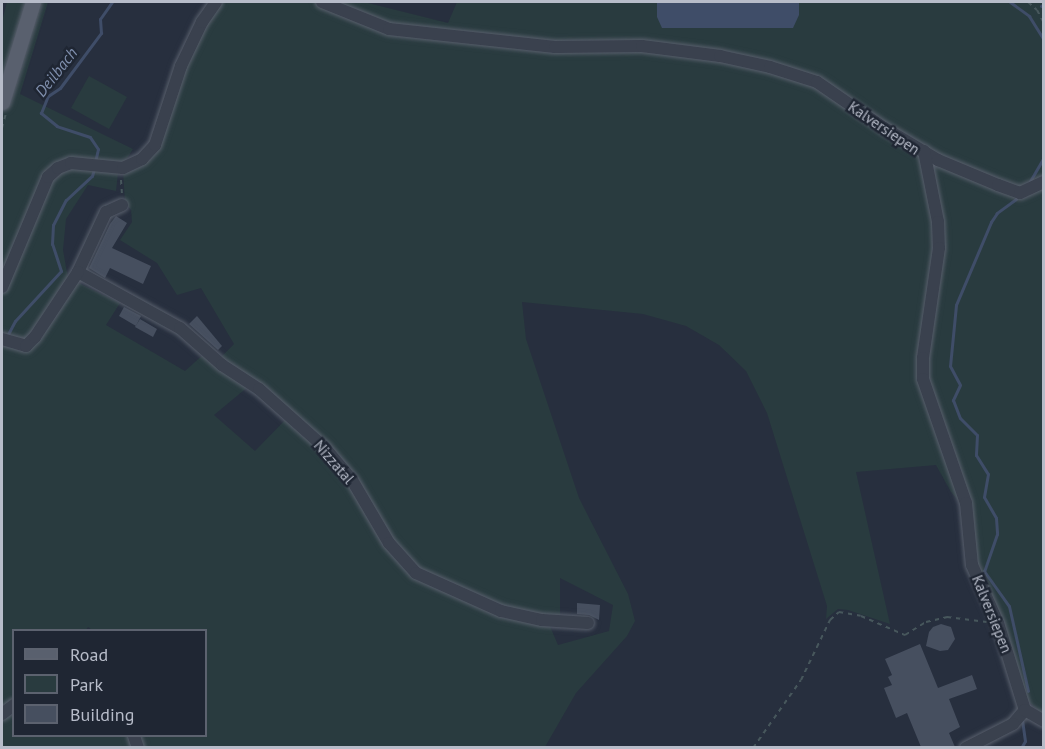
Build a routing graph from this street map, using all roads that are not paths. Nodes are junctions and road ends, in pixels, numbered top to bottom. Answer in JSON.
{"nodes":[{"id":1,"x":33,"y":2,"type":"edge"},
{"id":2,"x":216,"y":2,"type":"edge"},
{"id":3,"x":322,"y":2,"type":"edge"},
{"id":4,"x":2,"y":102,"type":"edge"},
{"id":5,"x":924,"y":151,"type":"junction"},
{"id":6,"x":1044,"y":182,"type":"edge"},
{"id":7,"x":122,"y":205,"type":"road end"},
{"id":8,"x":78,"y":272,"type":"junction"},
{"id":9,"x":2,"y":287,"type":"edge"},
{"id":10,"x":2,"y":339,"type":"edge"},
{"id":11,"x":588,"y":622,"type":"dead end"},
{"id":12,"x":1025,"y":710,"type":"junction"},
{"id":13,"x":1044,"y":720,"type":"edge"},
{"id":14,"x":966,"y":747,"type":"edge"}],
"edges":[{"from":1,"to":4,"type":"main road"},
{"from":2,"to":9,"type":"street"},
{"from":3,"to":5,"type":"street","name":"Kalversiepen"},
{"from":5,"to":6,"type":"street"},
{"from":5,"to":12,"type":"street","name":"Kalversiepen"},
{"from":7,"to":8,"type":"street"},
{"from":8,"to":10,"type":"street"},
{"from":8,"to":11,"type":"street","name":"Nizzatal"},
{"from":12,"to":13,"type":"street"},
{"from":12,"to":14,"type":"street"}]}
